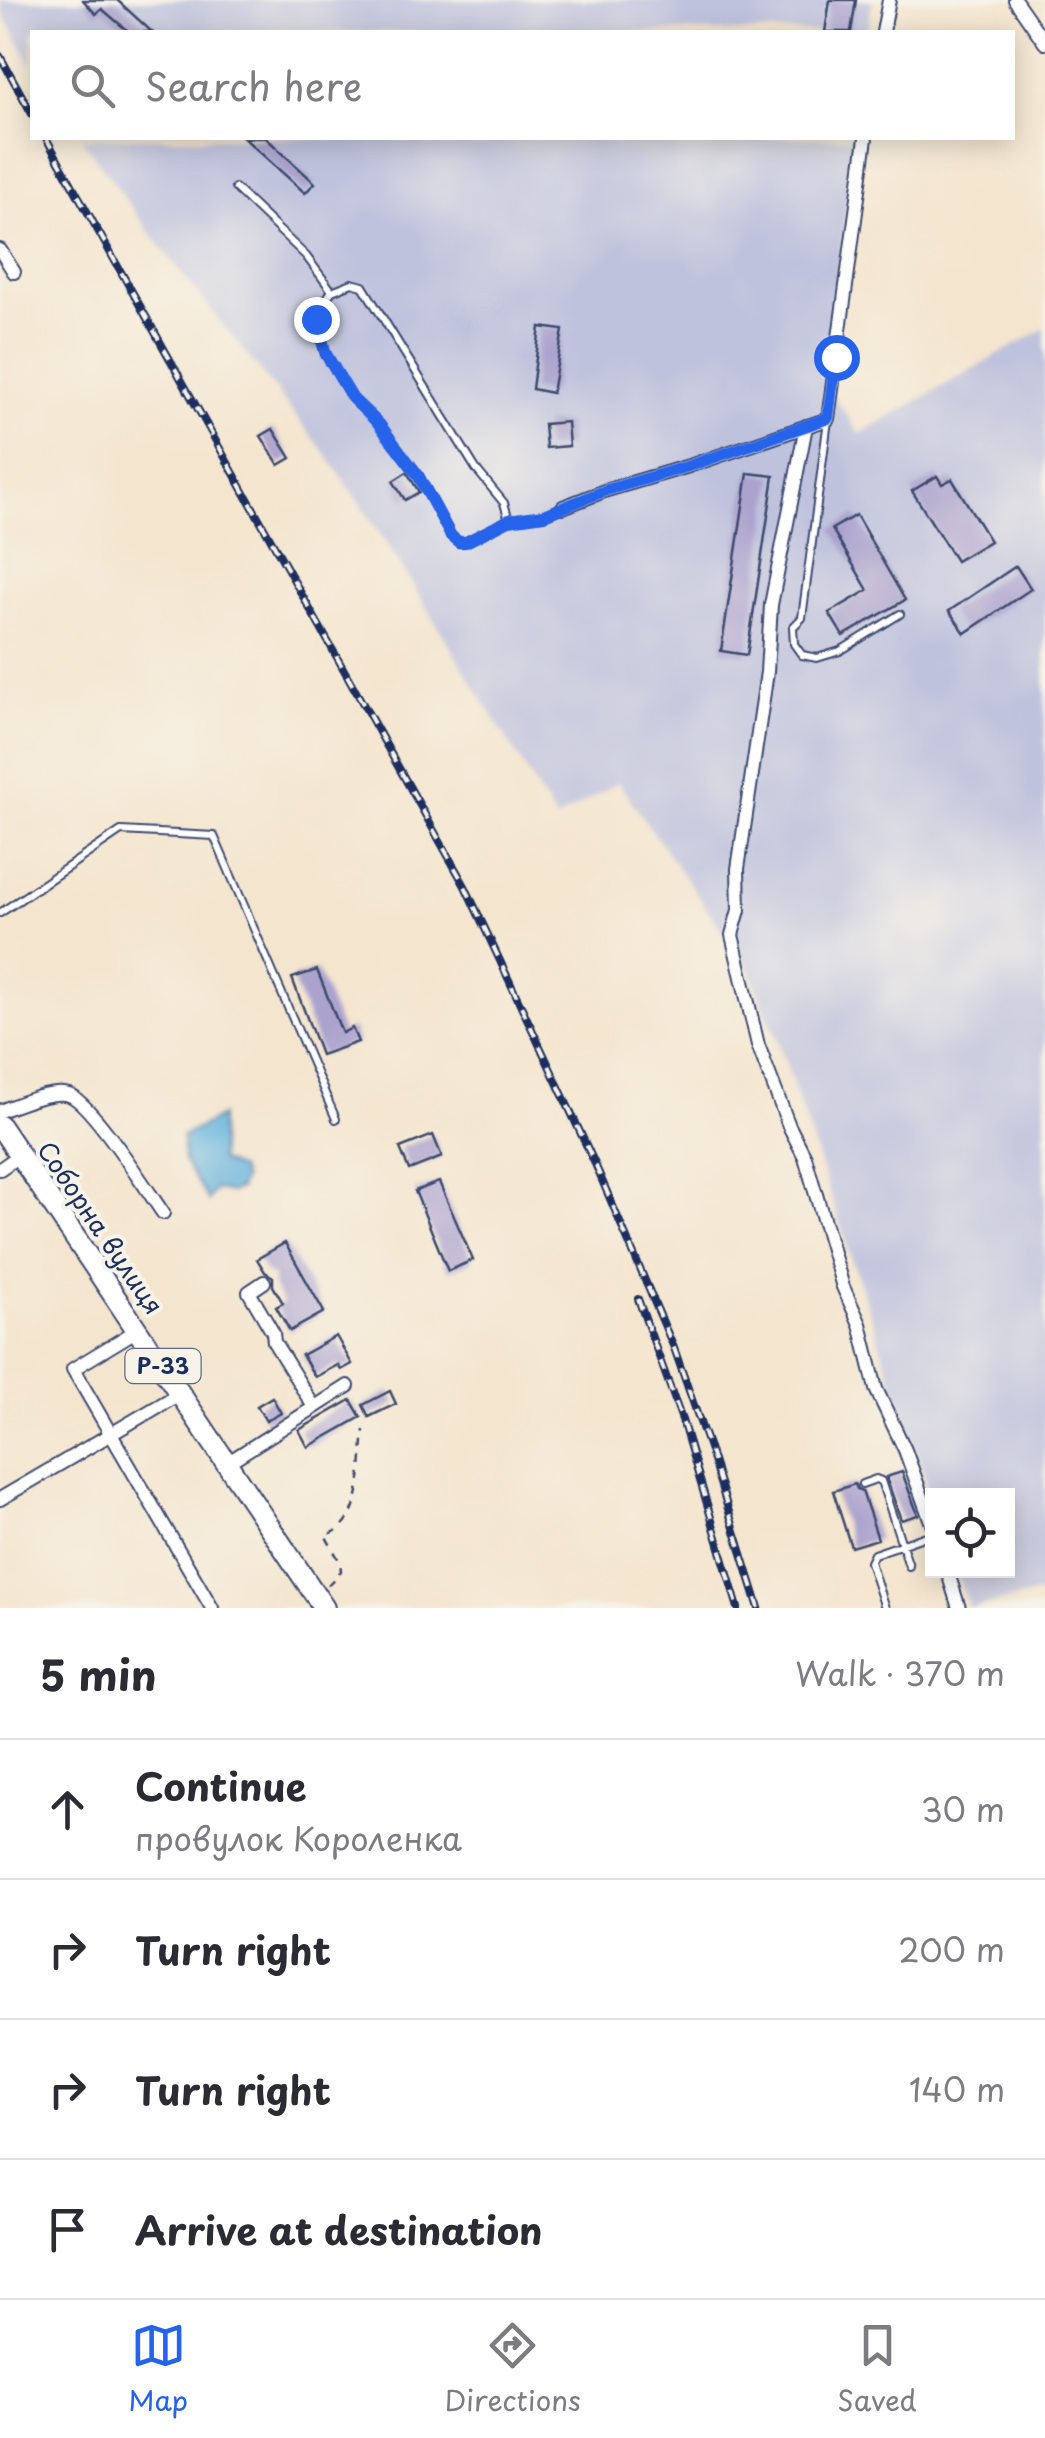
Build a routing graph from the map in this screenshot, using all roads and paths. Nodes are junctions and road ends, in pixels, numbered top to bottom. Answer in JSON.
{"nodes":[{"id":1,"x":889,"y":0,"type":"edge"},
{"id":2,"x":1015,"y":0,"type":"edge"},
{"id":3,"x":884,"y":30,"type":"edge"},
{"id":4,"x":1045,"y":44,"type":"edge"},
{"id":5,"x":866,"y":140,"type":"edge"},
{"id":6,"x":234,"y":188,"type":"dead end"},
{"id":7,"x":0,"y":250,"type":"edge"},
{"id":8,"x":14,"y":272,"type":"dead end"},
{"id":9,"x":332,"y":291,"type":"junction"},
{"id":10,"x":828,"y":418,"type":"junction"},
{"id":11,"x":806,"y":426,"type":"junction"},
{"id":12,"x":564,"y":507,"type":"joint"},
{"id":13,"x":509,"y":520,"type":"junction"},
{"id":14,"x":900,"y":614,"type":"dead end"},
{"id":15,"x":0,"y":913,"type":"edge"},
{"id":16,"x":0,"y":1111,"type":"edge"},
{"id":17,"x":336,"y":1119,"type":"dead end"},
{"id":18,"x":0,"y":1126,"type":"edge"},
{"id":19,"x":20,"y":1155,"type":"junction"},
{"id":20,"x":0,"y":1169,"type":"edge"},
{"id":21,"x":163,"y":1213,"type":"dead end"},
{"id":22,"x":264,"y":1282,"type":"dead end"},
{"id":23,"x":139,"y":1329,"type":"junction"},
{"id":24,"x":348,"y":1386,"type":"dead end"},
{"id":25,"x":181,"y":1393,"type":"junction"},
{"id":26,"x":314,"y":1407,"type":"junction"},
{"id":27,"x":364,"y":1430,"type":"dead end"},
{"id":28,"x":112,"y":1436,"type":"junction"},
{"id":29,"x":227,"y":1463,"type":"junction"},
{"id":30,"x":862,"y":1484,"type":"dead end"},
{"id":31,"x":0,"y":1499,"type":"edge"},
{"id":32,"x":925,"y":1505,"type":"edge"},
{"id":33,"x":925,"y":1536,"type":"edge"},
{"id":34,"x":902,"y":1544,"type":"junction"},
{"id":35,"x":908,"y":1566,"type":"dead end"},
{"id":36,"x":950,"y":1578,"type":"edge"},
{"id":37,"x":319,"y":1601,"type":"edge"},
{"id":38,"x":212,"y":1608,"type":"edge"},
{"id":39,"x":884,"y":1608,"type":"edge"},
{"id":40,"x":959,"y":1608,"type":"edge"}],
"edges":[{"from":1,"to":3,"type":"street"},
{"from":2,"to":4,"type":"street"},
{"from":5,"to":10,"type":"street"},
{"from":6,"to":9,"type":"lane"},
{"from":7,"to":8,"type":"street"},
{"from":9,"to":13,"type":"lane"},
{"from":9,"to":13,"type":"lane"},
{"from":10,"to":11,"type":"street"},
{"from":10,"to":14,"type":"lane"},
{"from":11,"to":12,"type":"street"},
{"from":11,"to":32,"type":"street"},
{"from":12,"to":13,"type":"lane"},
{"from":15,"to":17,"type":"lane"},
{"from":16,"to":21,"type":"street"},
{"from":18,"to":19,"type":"main road","name":"Соборна вулиця","number":"Р-33"},
{"from":19,"to":20,"type":"street"},
{"from":19,"to":23,"type":"main road","name":"Соборна вулиця","number":"Р-33"},
{"from":22,"to":26,"type":"street"},
{"from":23,"to":25,"type":"main road","name":"Соборна вулиця","number":"Р-33"},
{"from":23,"to":28,"type":"street"},
{"from":24,"to":26,"type":"street"},
{"from":25,"to":28,"type":"street"},
{"from":25,"to":29,"type":"main road","name":"Соборна вулиця","number":"Р-33"},
{"from":26,"to":29,"type":"street"},
{"from":27,"to":37,"type":"path"},
{"from":28,"to":31,"type":"street"},
{"from":28,"to":38,"type":"street"},
{"from":29,"to":37,"type":"main road","name":"Соборна вулиця","number":"Р-33"},
{"from":30,"to":34,"type":"lane"},
{"from":33,"to":34,"type":"lane"},
{"from":34,"to":35,"type":"lane"},
{"from":34,"to":39,"type":"lane"},
{"from":36,"to":40,"type":"street"}]}
